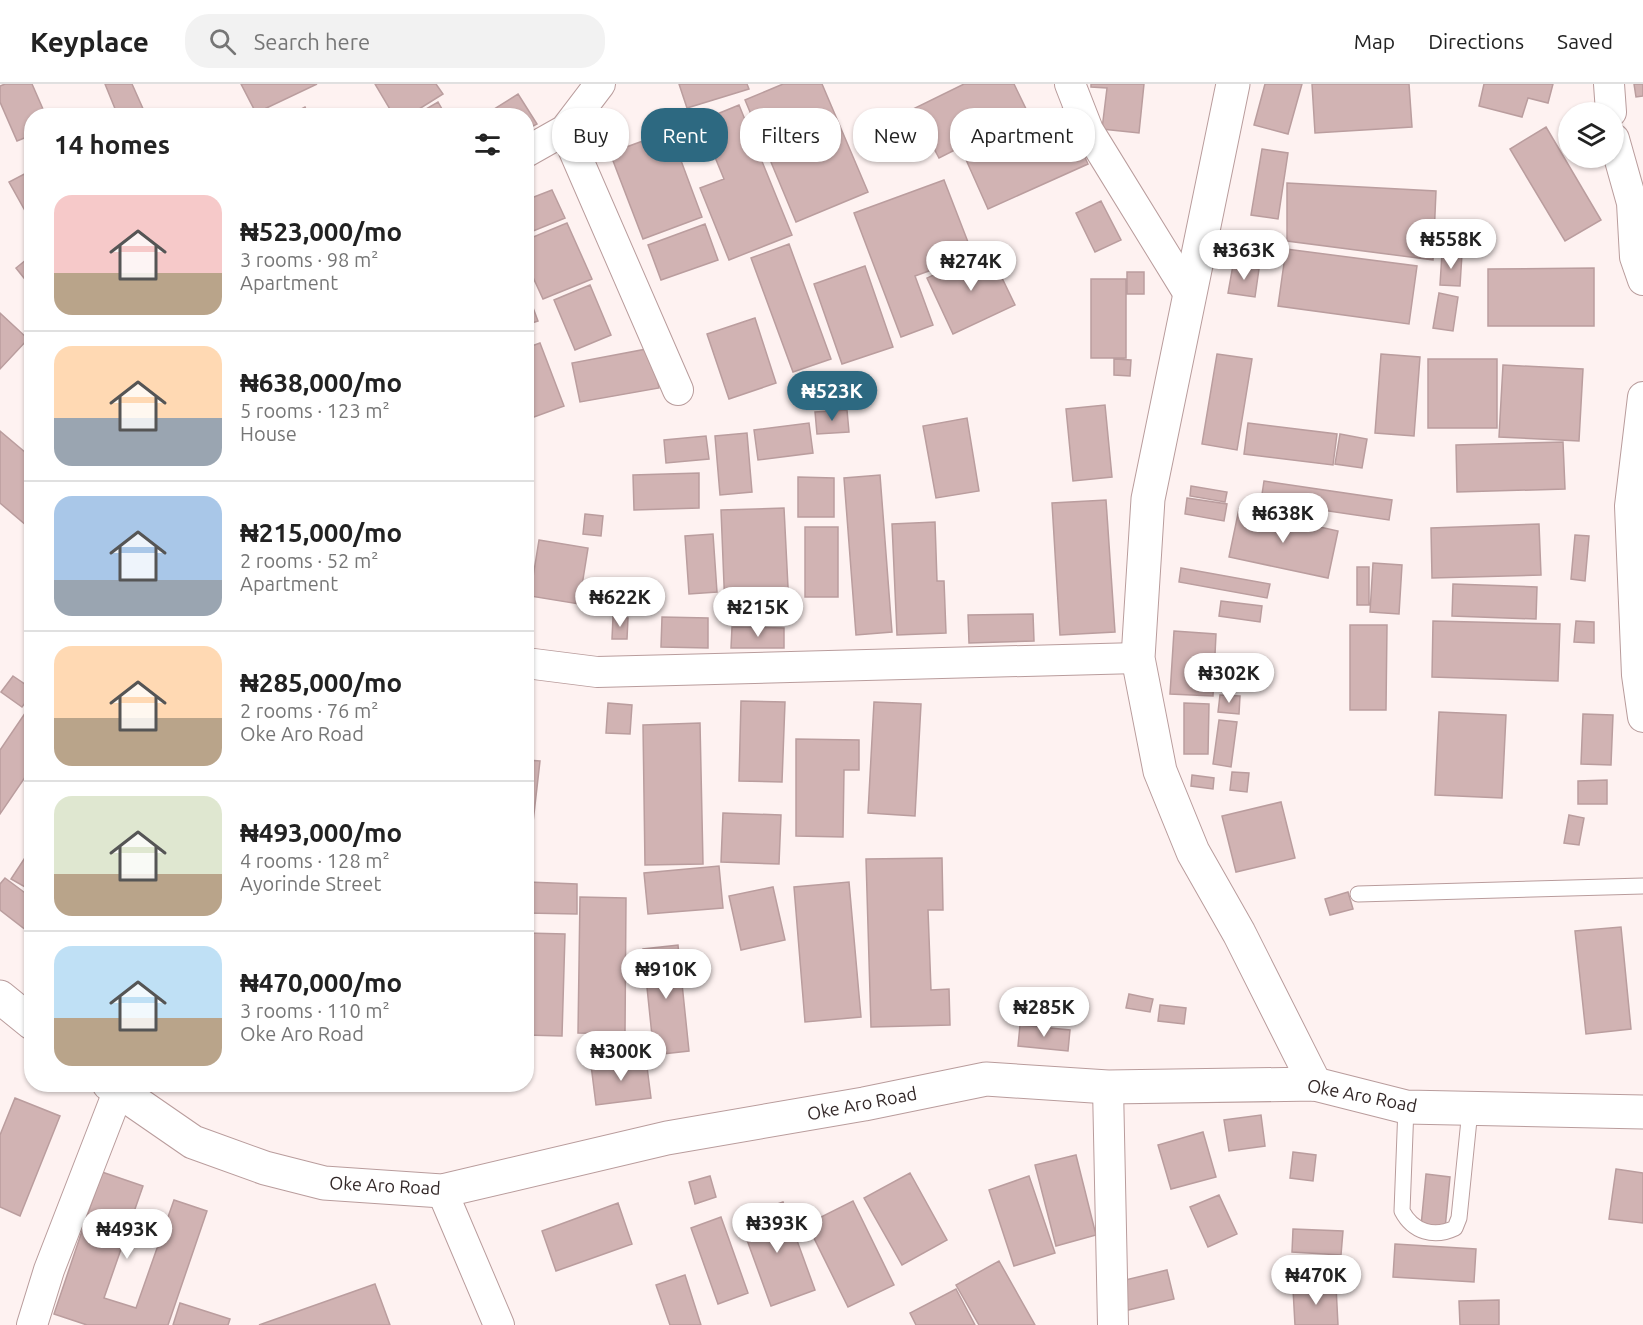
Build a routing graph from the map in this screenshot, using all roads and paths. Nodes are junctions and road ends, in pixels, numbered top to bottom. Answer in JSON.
{"nodes":[{"id":1,"x":600,"y":84,"type":"edge"},
{"id":2,"x":1070,"y":84,"type":"edge"},
{"id":3,"x":1233,"y":84,"type":"edge"},
{"id":4,"x":1609,"y":84,"type":"edge"},
{"id":5,"x":1610,"y":102,"type":"edge"},
{"id":6,"x":581,"y":108,"type":"edge"},
{"id":7,"x":552,"y":137,"type":"edge"},
{"id":8,"x":534,"y":147,"type":"edge"},
{"id":9,"x":579,"y":162,"type":"edge"},
{"id":10,"x":1622,"y":168,"type":"edge"},
{"id":11,"x":1643,"y":280,"type":"edge"},
{"id":12,"x":1189,"y":294,"type":"junction"},
{"id":13,"x":678,"y":390,"type":"dead end"},
{"id":14,"x":1643,"y":397,"type":"edge"},
{"id":15,"x":1138,"y":658,"type":"junction"},
{"id":16,"x":534,"y":664,"type":"edge"},
{"id":17,"x":1640,"y":675,"type":"edge"},
{"id":18,"x":1643,"y":717,"type":"edge"},
{"id":19,"x":1643,"y":886,"type":"edge"},
{"id":20,"x":1358,"y":894,"type":"dead end"},
{"id":21,"x":0,"y":997,"type":"edge"},
{"id":22,"x":24,"y":1016,"type":"edge"},
{"id":23,"x":1315,"y":1084,"type":"junction"},
{"id":24,"x":1108,"y":1088,"type":"junction"},
{"id":25,"x":112,"y":1092,"type":"edge"},
{"id":26,"x":119,"y":1092,"type":"edge"},
{"id":27,"x":1406,"y":1107,"type":"junction"},
{"id":28,"x":1470,"y":1110,"type":"junction"},
{"id":29,"x":1643,"y":1112,"type":"edge"},
{"id":30,"x":442,"y":1191,"type":"junction"},
{"id":31,"x":32,"y":1325,"type":"edge"},
{"id":32,"x":499,"y":1325,"type":"edge"},
{"id":33,"x":1113,"y":1325,"type":"edge"}],
"edges":[{"from":1,"to":6,"type":"street"},
{"from":2,"to":12,"type":"street"},
{"from":3,"to":12,"type":"main road"},
{"from":4,"to":5,"type":"street"},
{"from":7,"to":8,"type":"street"},
{"from":9,"to":13,"type":"street"},
{"from":10,"to":11,"type":"street"},
{"from":12,"to":15,"type":"main road"},
{"from":14,"to":17,"type":"street"},
{"from":15,"to":16,"type":"street"},
{"from":15,"to":23,"type":"main road"},
{"from":17,"to":18,"type":"street"},
{"from":19,"to":20,"type":"lane"},
{"from":21,"to":22,"type":"main road"},
{"from":23,"to":24,"type":"main road","name":"Oke Aro Road"},
{"from":23,"to":27,"type":"main road","name":"Oke Aro Road"},
{"from":24,"to":30,"type":"main road","name":"Oke Aro Road"},
{"from":24,"to":33,"type":"street"},
{"from":25,"to":31,"type":"street"},
{"from":26,"to":30,"type":"main road","name":"Oke Aro Road"},
{"from":27,"to":28,"type":"main road","name":"Oke Aro Road"},
{"from":27,"to":28,"type":"lane"},
{"from":28,"to":29,"type":"main road","name":"Oke Aro Road"},
{"from":30,"to":32,"type":"street"}]}
